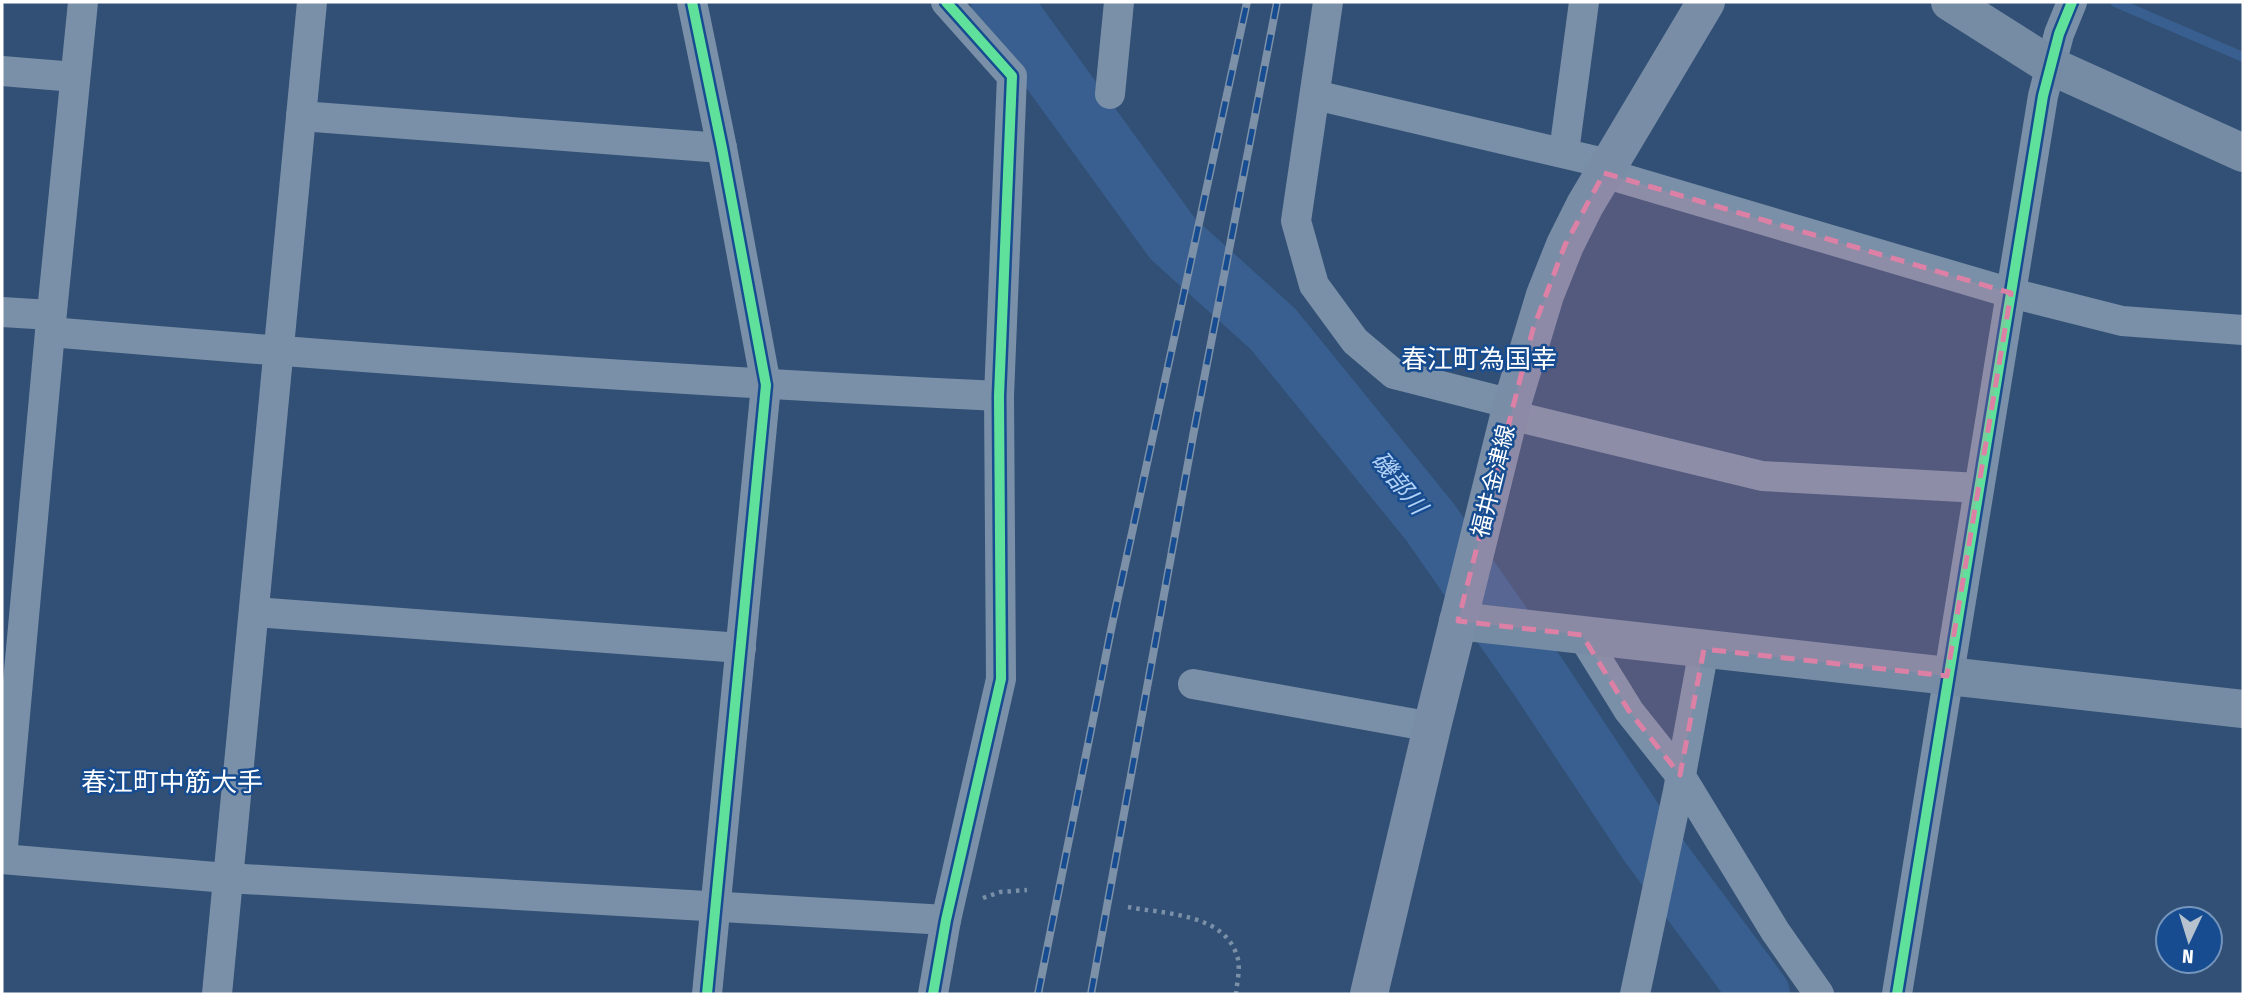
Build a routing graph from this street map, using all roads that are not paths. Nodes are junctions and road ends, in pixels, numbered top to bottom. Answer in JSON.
{"nodes":[{"id":1,"x":83,"y":2,"type":"edge"},
{"id":2,"x":312,"y":2,"type":"edge"},
{"id":3,"x":692,"y":2,"type":"edge"},
{"id":4,"x":946,"y":2,"type":"edge"},
{"id":5,"x":1119,"y":2,"type":"edge"},
{"id":6,"x":1328,"y":2,"type":"edge"},
{"id":7,"x":1584,"y":2,"type":"edge"},
{"id":8,"x":1706,"y":2,"type":"edge"},
{"id":9,"x":1950,"y":2,"type":"edge"},
{"id":10,"x":2072,"y":2,"type":"edge"},
{"id":11,"x":2051,"y":66,"type":"junction"},
{"id":12,"x":2,"y":71,"type":"edge"},
{"id":13,"x":75,"y":77,"type":"junction"},
{"id":14,"x":1110,"y":94,"type":"dead end"},
{"id":15,"x":1315,"y":95,"type":"junction"},
{"id":16,"x":301,"y":116,"type":"junction"},
{"id":17,"x":722,"y":148,"type":"junction"},
{"id":18,"x":1564,"y":152,"type":"junction"},
{"id":19,"x":2243,"y":153,"type":"edge"},
{"id":20,"x":1606,"y":168,"type":"junction"},
{"id":21,"x":2011,"y":293,"type":"junction"},
{"id":22,"x":2,"y":312,"type":"edge"},
{"id":23,"x":50,"y":324,"type":"junction"},
{"id":24,"x":2243,"y":330,"type":"edge"},
{"id":25,"x":279,"y":352,"type":"junction"},
{"id":26,"x":766,"y":385,"type":"junction"},
{"id":27,"x":999,"y":396,"type":"junction"},
{"id":28,"x":1511,"y":410,"type":"junction"},
{"id":29,"x":1979,"y":488,"type":"junction"},
{"id":30,"x":254,"y":612,"type":"junction"},
{"id":31,"x":1458,"y":621,"type":"junction"},
{"id":32,"x":1576,"y":634,"type":"junction"},
{"id":33,"x":741,"y":648,"type":"junction"},
{"id":34,"x":1704,"y":649,"type":"junction"},
{"id":35,"x":1947,"y":676,"type":"junction"},
{"id":36,"x":1193,"y":684,"type":"dead end"},
{"id":37,"x":2243,"y":709,"type":"edge"},
{"id":38,"x":1432,"y":727,"type":"junction"},
{"id":39,"x":1679,"y":783,"type":"junction"},
{"id":40,"x":2,"y":858,"type":"edge"},
{"id":41,"x":227,"y":878,"type":"junction"},
{"id":42,"x":717,"y":905,"type":"junction"},
{"id":43,"x":946,"y":920,"type":"junction"},
{"id":44,"x":216,"y":994,"type":"edge"},
{"id":45,"x":707,"y":994,"type":"edge"},
{"id":46,"x":933,"y":994,"type":"edge"},
{"id":47,"x":1369,"y":994,"type":"edge"},
{"id":48,"x":1635,"y":994,"type":"edge"},
{"id":49,"x":1819,"y":994,"type":"edge"},
{"id":50,"x":1897,"y":994,"type":"edge"}],
"edges":[{"from":1,"to":13,"type":"street"},
{"from":2,"to":16,"type":"street"},
{"from":3,"to":17,"type":"street"},
{"from":4,"to":27,"type":"street"},
{"from":5,"to":14,"type":"street"},
{"from":6,"to":15,"type":"street"},
{"from":7,"to":18,"type":"street"},
{"from":8,"to":20,"type":"main road","name":"福井金津線"},
{"from":9,"to":11,"type":"street"},
{"from":10,"to":11,"type":"street"},
{"from":11,"to":19,"type":"street"},
{"from":11,"to":21,"type":"street"},
{"from":12,"to":13,"type":"street"},
{"from":13,"to":23,"type":"street"},
{"from":15,"to":18,"type":"street"},
{"from":15,"to":28,"type":"street"},
{"from":16,"to":17,"type":"street"},
{"from":16,"to":25,"type":"street"},
{"from":17,"to":26,"type":"street"},
{"from":18,"to":20,"type":"street"},
{"from":20,"to":21,"type":"street"},
{"from":20,"to":28,"type":"main road","name":"福井金津線"},
{"from":21,"to":24,"type":"street"},
{"from":21,"to":29,"type":"street"},
{"from":22,"to":23,"type":"street"},
{"from":23,"to":25,"type":"street"},
{"from":23,"to":40,"type":"street"},
{"from":25,"to":26,"type":"street"},
{"from":25,"to":30,"type":"street"},
{"from":26,"to":27,"type":"street"},
{"from":26,"to":33,"type":"street"},
{"from":27,"to":43,"type":"street"},
{"from":28,"to":29,"type":"street"},
{"from":28,"to":31,"type":"main road","name":"福井金津線"},
{"from":29,"to":35,"type":"street"},
{"from":30,"to":33,"type":"street"},
{"from":30,"to":41,"type":"street"},
{"from":31,"to":32,"type":"street"},
{"from":31,"to":38,"type":"main road","name":"福井金津線"},
{"from":32,"to":34,"type":"street"},
{"from":32,"to":39,"type":"street"},
{"from":33,"to":42,"type":"street"},
{"from":34,"to":35,"type":"street"},
{"from":34,"to":39,"type":"street"},
{"from":35,"to":37,"type":"street"},
{"from":35,"to":50,"type":"street"},
{"from":36,"to":38,"type":"street"},
{"from":38,"to":47,"type":"main road","name":"福井金津線"},
{"from":39,"to":48,"type":"street"},
{"from":39,"to":49,"type":"street"},
{"from":40,"to":41,"type":"street"},
{"from":41,"to":42,"type":"street"},
{"from":41,"to":44,"type":"street"},
{"from":42,"to":43,"type":"street"},
{"from":42,"to":45,"type":"street"},
{"from":43,"to":46,"type":"street"}]}
